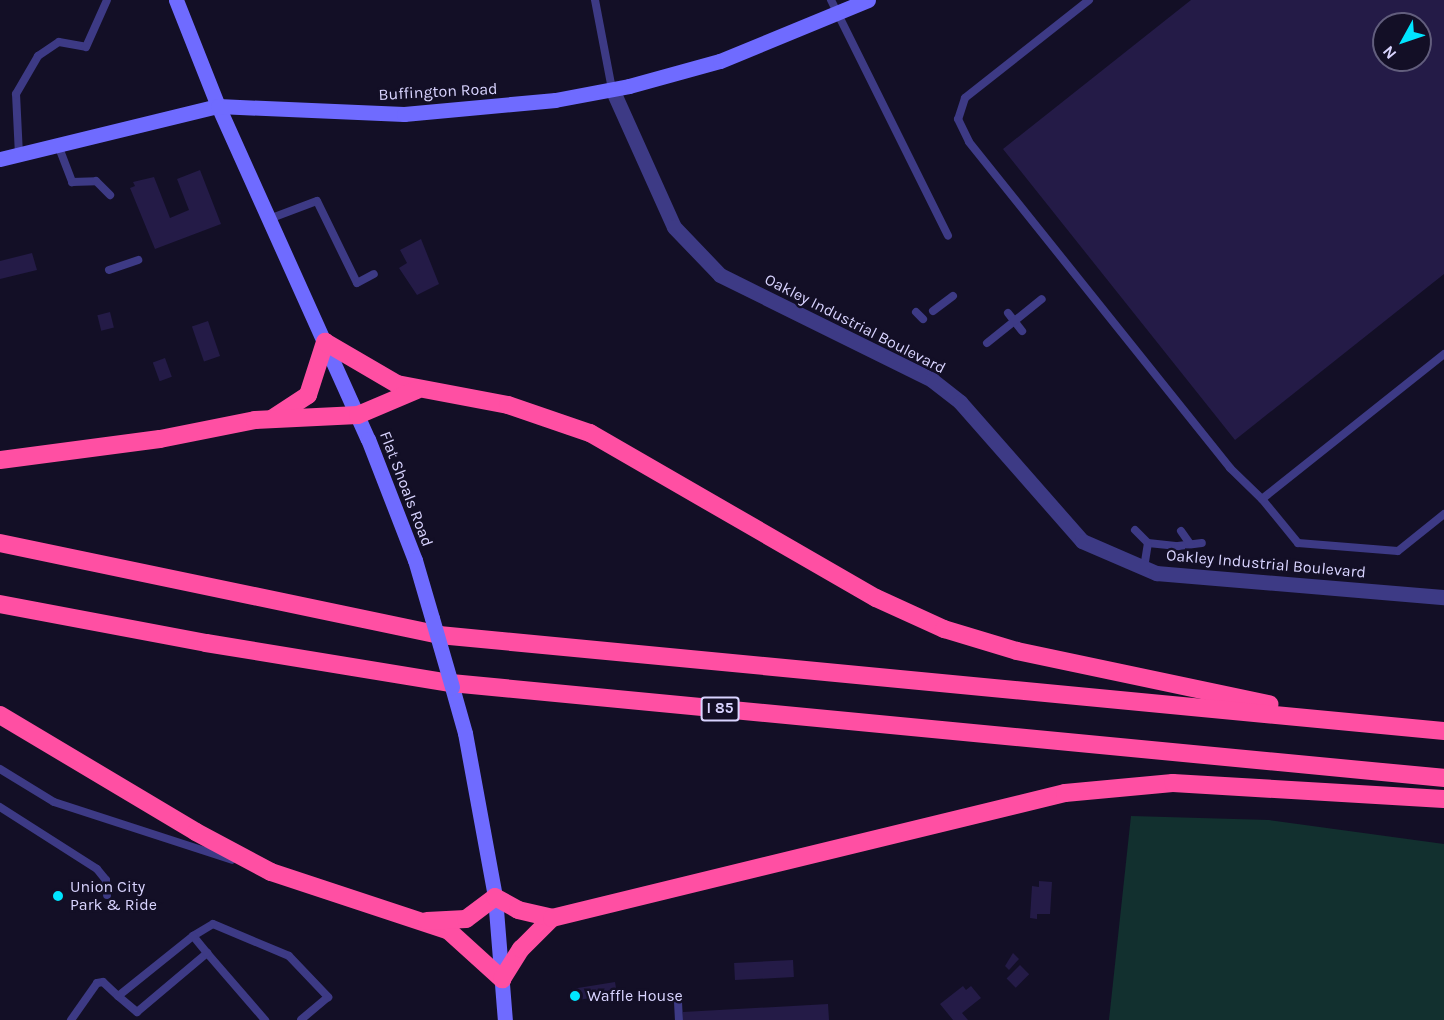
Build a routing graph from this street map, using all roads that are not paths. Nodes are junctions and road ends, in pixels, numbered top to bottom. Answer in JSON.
{"nodes":[{"id":1,"x":107,"y":0,"type":"edge"},
{"id":2,"x":176,"y":0,"type":"edge"},
{"id":3,"x":595,"y":0,"type":"edge"},
{"id":4,"x":868,"y":0,"type":"edge"},
{"id":5,"x":1089,"y":0,"type":"edge"},
{"id":6,"x":834,"y":7,"type":"edge"},
{"id":7,"x":612,"y":89,"type":"junction"},
{"id":8,"x":218,"y":106,"type":"junction"},
{"id":9,"x":58,"y":145,"type":"junction"},
{"id":10,"x":19,"y":155,"type":"junction"},
{"id":11,"x":0,"y":159,"type":"edge"},
{"id":12,"x":110,"y":195,"type":"dead end"},
{"id":13,"x":269,"y":219,"type":"junction"},
{"id":14,"x":948,"y":236,"type":"dead end"},
{"id":15,"x":138,"y":260,"type":"dead end"},
{"id":16,"x":109,"y":270,"type":"dead end"},
{"id":17,"x":374,"y":274,"type":"dead end"},
{"id":18,"x":952,"y":296,"type":"dead end"},
{"id":19,"x":1042,"y":299,"type":"dead end"},
{"id":20,"x":933,"y":311,"type":"dead end"},
{"id":21,"x":916,"y":312,"type":"dead end"},
{"id":22,"x":1008,"y":313,"type":"dead end"},
{"id":23,"x":923,"y":319,"type":"dead end"},
{"id":24,"x":1014,"y":321,"type":"junction"},
{"id":25,"x":1022,"y":332,"type":"dead end"},
{"id":26,"x":325,"y":342,"type":"junction"},
{"id":27,"x":987,"y":343,"type":"dead end"},
{"id":28,"x":1444,"y":354,"type":"edge"},
{"id":29,"x":417,"y":390,"type":"junction"},
{"id":30,"x":358,"y":415,"type":"junction"},
{"id":31,"x":273,"y":418,"type":"junction"},
{"id":32,"x":0,"y":460,"type":"edge"},
{"id":33,"x":1262,"y":499,"type":"junction"},
{"id":34,"x":1444,"y":514,"type":"edge"},
{"id":35,"x":1136,"y":530,"type":"dead end"},
{"id":36,"x":1181,"y":531,"type":"dead end"},
{"id":37,"x":0,"y":543,"type":"edge"},
{"id":38,"x":1148,"y":543,"type":"junction"},
{"id":39,"x":1202,"y":543,"type":"dead end"},
{"id":40,"x":1190,"y":544,"type":"junction"},
{"id":41,"x":1144,"y":568,"type":"junction"},
{"id":42,"x":1444,"y":597,"type":"edge"},
{"id":43,"x":0,"y":604,"type":"edge"},
{"id":44,"x":0,"y":715,"type":"edge"},
{"id":45,"x":1356,"y":722,"type":"junction"},
{"id":46,"x":1444,"y":731,"type":"edge"},
{"id":47,"x":0,"y":769,"type":"edge"},
{"id":48,"x":1444,"y":778,"type":"edge"},
{"id":49,"x":1444,"y":799,"type":"edge"},
{"id":50,"x":0,"y":807,"type":"edge"},
{"id":51,"x":271,"y":872,"type":"junction"},
{"id":52,"x":107,"y":895,"type":"dead end"},
{"id":53,"x":495,"y":897,"type":"junction"},
{"id":54,"x":552,"y":918,"type":"junction"},
{"id":55,"x":427,"y":921,"type":"junction"},
{"id":56,"x":193,"y":936,"type":"junction"},
{"id":57,"x":207,"y":953,"type":"junction"},
{"id":58,"x":502,"y":979,"type":"junction"},
{"id":59,"x":118,"y":996,"type":"junction"},
{"id":60,"x":678,"y":1002,"type":"dead end"},
{"id":61,"x":71,"y":1020,"type":"edge"},
{"id":62,"x":265,"y":1020,"type":"edge"},
{"id":63,"x":301,"y":1020,"type":"edge"},
{"id":64,"x":505,"y":1020,"type":"edge"},
{"id":65,"x":679,"y":1020,"type":"edge"}],
"edges":[{"from":1,"to":10,"type":"lane"},
{"from":2,"to":8,"type":"street","name":"Flat Shoals Road"},
{"from":3,"to":7,"type":"lane"},
{"from":4,"to":6,"type":"street","name":"Buffington Road"},
{"from":5,"to":33,"type":"lane"},
{"from":6,"to":7,"type":"street","name":"Buffington Road"},
{"from":6,"to":14,"type":"lane"},
{"from":7,"to":8,"type":"street","name":"Buffington Road"},
{"from":7,"to":41,"type":"street","name":"Oakley Industrial Boulevard"},
{"from":8,"to":9,"type":"street","name":"Buffington Road"},
{"from":8,"to":13,"type":"street","name":"Flat Shoals Road"},
{"from":9,"to":10,"type":"street","name":"Buffington Road"},
{"from":9,"to":12,"type":"lane"},
{"from":10,"to":11,"type":"street","name":"Buffington Road"},
{"from":13,"to":17,"type":"lane"},
{"from":13,"to":26,"type":"street","name":"Flat Shoals Road"},
{"from":15,"to":16,"type":"lane"},
{"from":18,"to":20,"type":"lane"},
{"from":19,"to":24,"type":"lane"},
{"from":21,"to":23,"type":"lane"},
{"from":22,"to":24,"type":"lane"},
{"from":24,"to":25,"type":"lane"},
{"from":24,"to":27,"type":"lane"},
{"from":26,"to":29,"type":"highway"},
{"from":26,"to":30,"type":"street","name":"Flat Shoals Road"},
{"from":26,"to":31,"type":"highway"},
{"from":28,"to":33,"type":"lane"},
{"from":29,"to":30,"type":"highway"},
{"from":29,"to":45,"type":"highway"},
{"from":30,"to":31,"type":"highway"},
{"from":30,"to":53,"type":"street","name":"Flat Shoals Road","bridge":true},
{"from":31,"to":32,"type":"highway"},
{"from":33,"to":34,"type":"lane"},
{"from":35,"to":38,"type":"lane"},
{"from":36,"to":40,"type":"lane"},
{"from":37,"to":45,"type":"highway"},
{"from":38,"to":40,"type":"lane"},
{"from":38,"to":41,"type":"lane"},
{"from":39,"to":40,"type":"lane"},
{"from":41,"to":42,"type":"street","name":"Oakley Industrial Boulevard"},
{"from":43,"to":48,"type":"highway","number":"I 85"},
{"from":44,"to":51,"type":"highway"},
{"from":45,"to":46,"type":"highway"},
{"from":47,"to":51,"type":"lane"},
{"from":49,"to":54,"type":"highway"},
{"from":50,"to":52,"type":"lane"},
{"from":51,"to":55,"type":"highway"},
{"from":53,"to":54,"type":"highway"},
{"from":53,"to":55,"type":"highway"},
{"from":53,"to":58,"type":"street","name":"Flat Shoals Road"},
{"from":54,"to":58,"type":"highway"},
{"from":55,"to":58,"type":"highway"},
{"from":56,"to":57,"type":"lane"},
{"from":56,"to":59,"type":"lane"},
{"from":56,"to":63,"type":"lane"},
{"from":57,"to":59,"type":"lane"},
{"from":57,"to":62,"type":"lane"},
{"from":58,"to":64,"type":"street","name":"Flat Shoals Road"},
{"from":59,"to":61,"type":"lane"},
{"from":60,"to":65,"type":"lane"}]}
